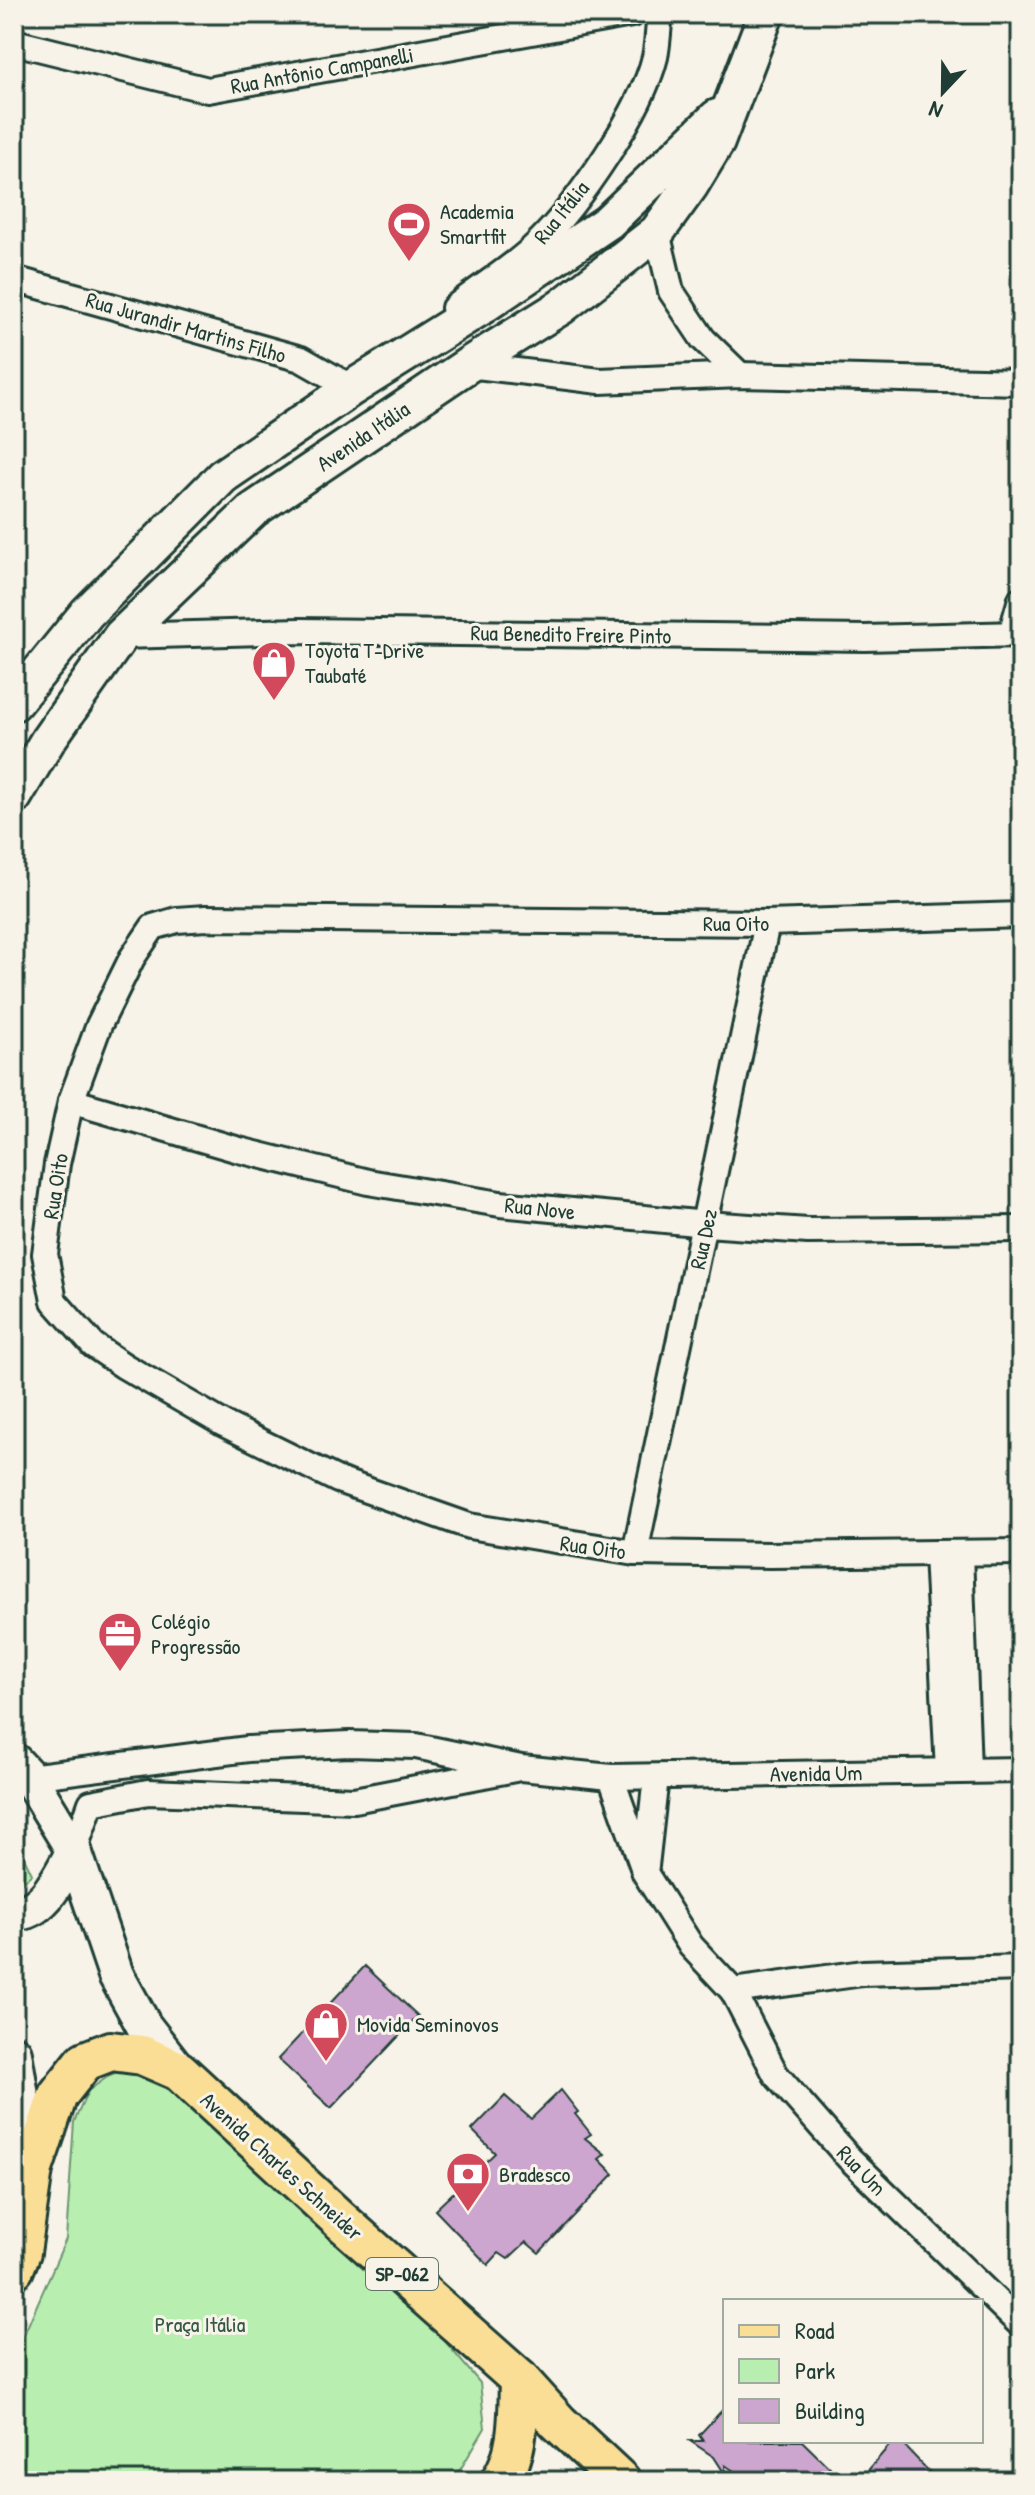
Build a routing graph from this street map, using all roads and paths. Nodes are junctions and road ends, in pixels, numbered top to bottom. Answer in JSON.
{"nodes":[{"id":1,"x":632,"y":14,"type":"edge"},
{"id":2,"x":660,"y":14,"type":"edge"},
{"id":3,"x":766,"y":14,"type":"edge"},
{"id":4,"x":14,"y":42,"type":"edge"},
{"id":5,"x":731,"y":103,"type":"junction"},
{"id":6,"x":657,"y":232,"type":"junction"},
{"id":7,"x":14,"y":279,"type":"edge"},
{"id":8,"x":468,"y":365,"type":"junction"},
{"id":9,"x":740,"y":375,"type":"junction"},
{"id":10,"x":1021,"y":382,"type":"edge"},
{"id":11,"x":352,"y":388,"type":"junction"},
{"id":12,"x":1021,"y":599,"type":"edge"},
{"id":13,"x":1016,"y":634,"type":"edge"},
{"id":14,"x":121,"y":636,"type":"junction"},
{"id":15,"x":14,"y":703,"type":"edge"},
{"id":16,"x":14,"y":797,"type":"edge"},
{"id":17,"x":1021,"y":915,"type":"edge"},
{"id":18,"x":767,"y":923,"type":"junction"},
{"id":19,"x":71,"y":1101,"type":"junction"},
{"id":20,"x":706,"y":1224,"type":"junction"},
{"id":21,"x":1021,"y":1229,"type":"edge"},
{"id":22,"x":1021,"y":1552,"type":"edge"},
{"id":23,"x":635,"y":1553,"type":"junction"},
{"id":24,"x":948,"y":1553,"type":"junction"},
{"id":25,"x":521,"y":1768,"type":"junction"},
{"id":26,"x":1021,"y":1770,"type":"edge"},
{"id":27,"x":958,"y":1771,"type":"junction"},
{"id":28,"x":19,"y":1772,"type":"edge"},
{"id":29,"x":611,"y":1777,"type":"junction"},
{"id":30,"x":656,"y":1777,"type":"junction"},
{"id":31,"x":74,"y":1851,"type":"junction"},
{"id":32,"x":645,"y":1873,"type":"junction"},
{"id":33,"x":14,"y":1913,"type":"edge"},
{"id":34,"x":1021,"y":1968,"type":"edge"},
{"id":35,"x":733,"y":1991,"type":"junction"},
{"id":36,"x":14,"y":2053,"type":"edge"},
{"id":37,"x":179,"y":2071,"type":"junction"},
{"id":38,"x":33,"y":2169,"type":"junction"},
{"id":39,"x":14,"y":2269,"type":"edge"},
{"id":40,"x":1021,"y":2325,"type":"edge"},
{"id":41,"x":519,"y":2379,"type":"junction"},
{"id":42,"x":500,"y":2481,"type":"edge"},
{"id":43,"x":621,"y":2481,"type":"edge"}],
"edges":[{"from":1,"to":4,"type":"street","name":"Rua Antônio Campanelli"},
{"from":2,"to":11,"type":"street","name":"Rua Itália"},
{"from":3,"to":5,"type":"main road","name":"Avenida Itália"},
{"from":5,"to":6,"type":"main road","name":"Avenida Itália"},
{"from":5,"to":11,"type":"main road","name":"Avenida Itália"},
{"from":6,"to":8,"type":"main road","name":"Avenida Itália"},
{"from":6,"to":9,"type":"street"},
{"from":7,"to":11,"type":"street","name":"Rua Jurandir Martins Filho"},
{"from":8,"to":9,"type":"street"},
{"from":8,"to":14,"type":"main road","name":"Avenida Itália"},
{"from":9,"to":10,"type":"street"},
{"from":11,"to":15,"type":"main road","name":"Avenida Itália"},
{"from":12,"to":13,"type":"street"},
{"from":13,"to":14,"type":"street","name":"Rua Benedito Freire Pinto"},
{"from":14,"to":16,"type":"main road","name":"Avenida Itália"},
{"from":17,"to":18,"type":"street","name":"Rua Oito"},
{"from":18,"to":19,"type":"street","name":"Rua Oito"},
{"from":18,"to":20,"type":"street","name":"Rua Dez"},
{"from":19,"to":20,"type":"street","name":"Rua Nove"},
{"from":19,"to":23,"type":"street","name":"Rua Oito"},
{"from":20,"to":21,"type":"street","name":"Rua Nove"},
{"from":20,"to":23,"type":"street","name":"Rua Dez"},
{"from":22,"to":24,"type":"street","name":"Rua Oito"},
{"from":23,"to":24,"type":"street","name":"Rua Oito"},
{"from":24,"to":27,"type":"street"},
{"from":25,"to":28,"type":"street"},
{"from":25,"to":29,"type":"street","name":"Avenida Um"},
{"from":25,"to":31,"type":"street"},
{"from":26,"to":27,"type":"street","name":"Avenida Um"},
{"from":27,"to":30,"type":"street","name":"Avenida Um"},
{"from":28,"to":31,"type":"main road"},
{"from":29,"to":30,"type":"street","name":"Avenida Um"},
{"from":29,"to":32,"type":"street","name":"Rua Um"},
{"from":30,"to":32,"type":"street"},
{"from":31,"to":33,"type":"main road"},
{"from":31,"to":37,"type":"main road"},
{"from":32,"to":35,"type":"street","name":"Rua Um"},
{"from":34,"to":35,"type":"street"},
{"from":35,"to":40,"type":"street","name":"Rua Um"},
{"from":36,"to":38,"type":"main road"},
{"from":37,"to":38,"type":"main road","name":"Avenida Charles Schneider","number":"SP-062"},
{"from":37,"to":41,"type":"main road","name":"Avenida Charles Schneider","number":"SP-062"},
{"from":38,"to":39,"type":"main road","name":"Avenida Charles Schneider","number":"SP-062"},
{"from":41,"to":42,"type":"main road"},
{"from":41,"to":43,"type":"main road","name":"Avenida Charles Schneider","number":"SP-062"}]}
